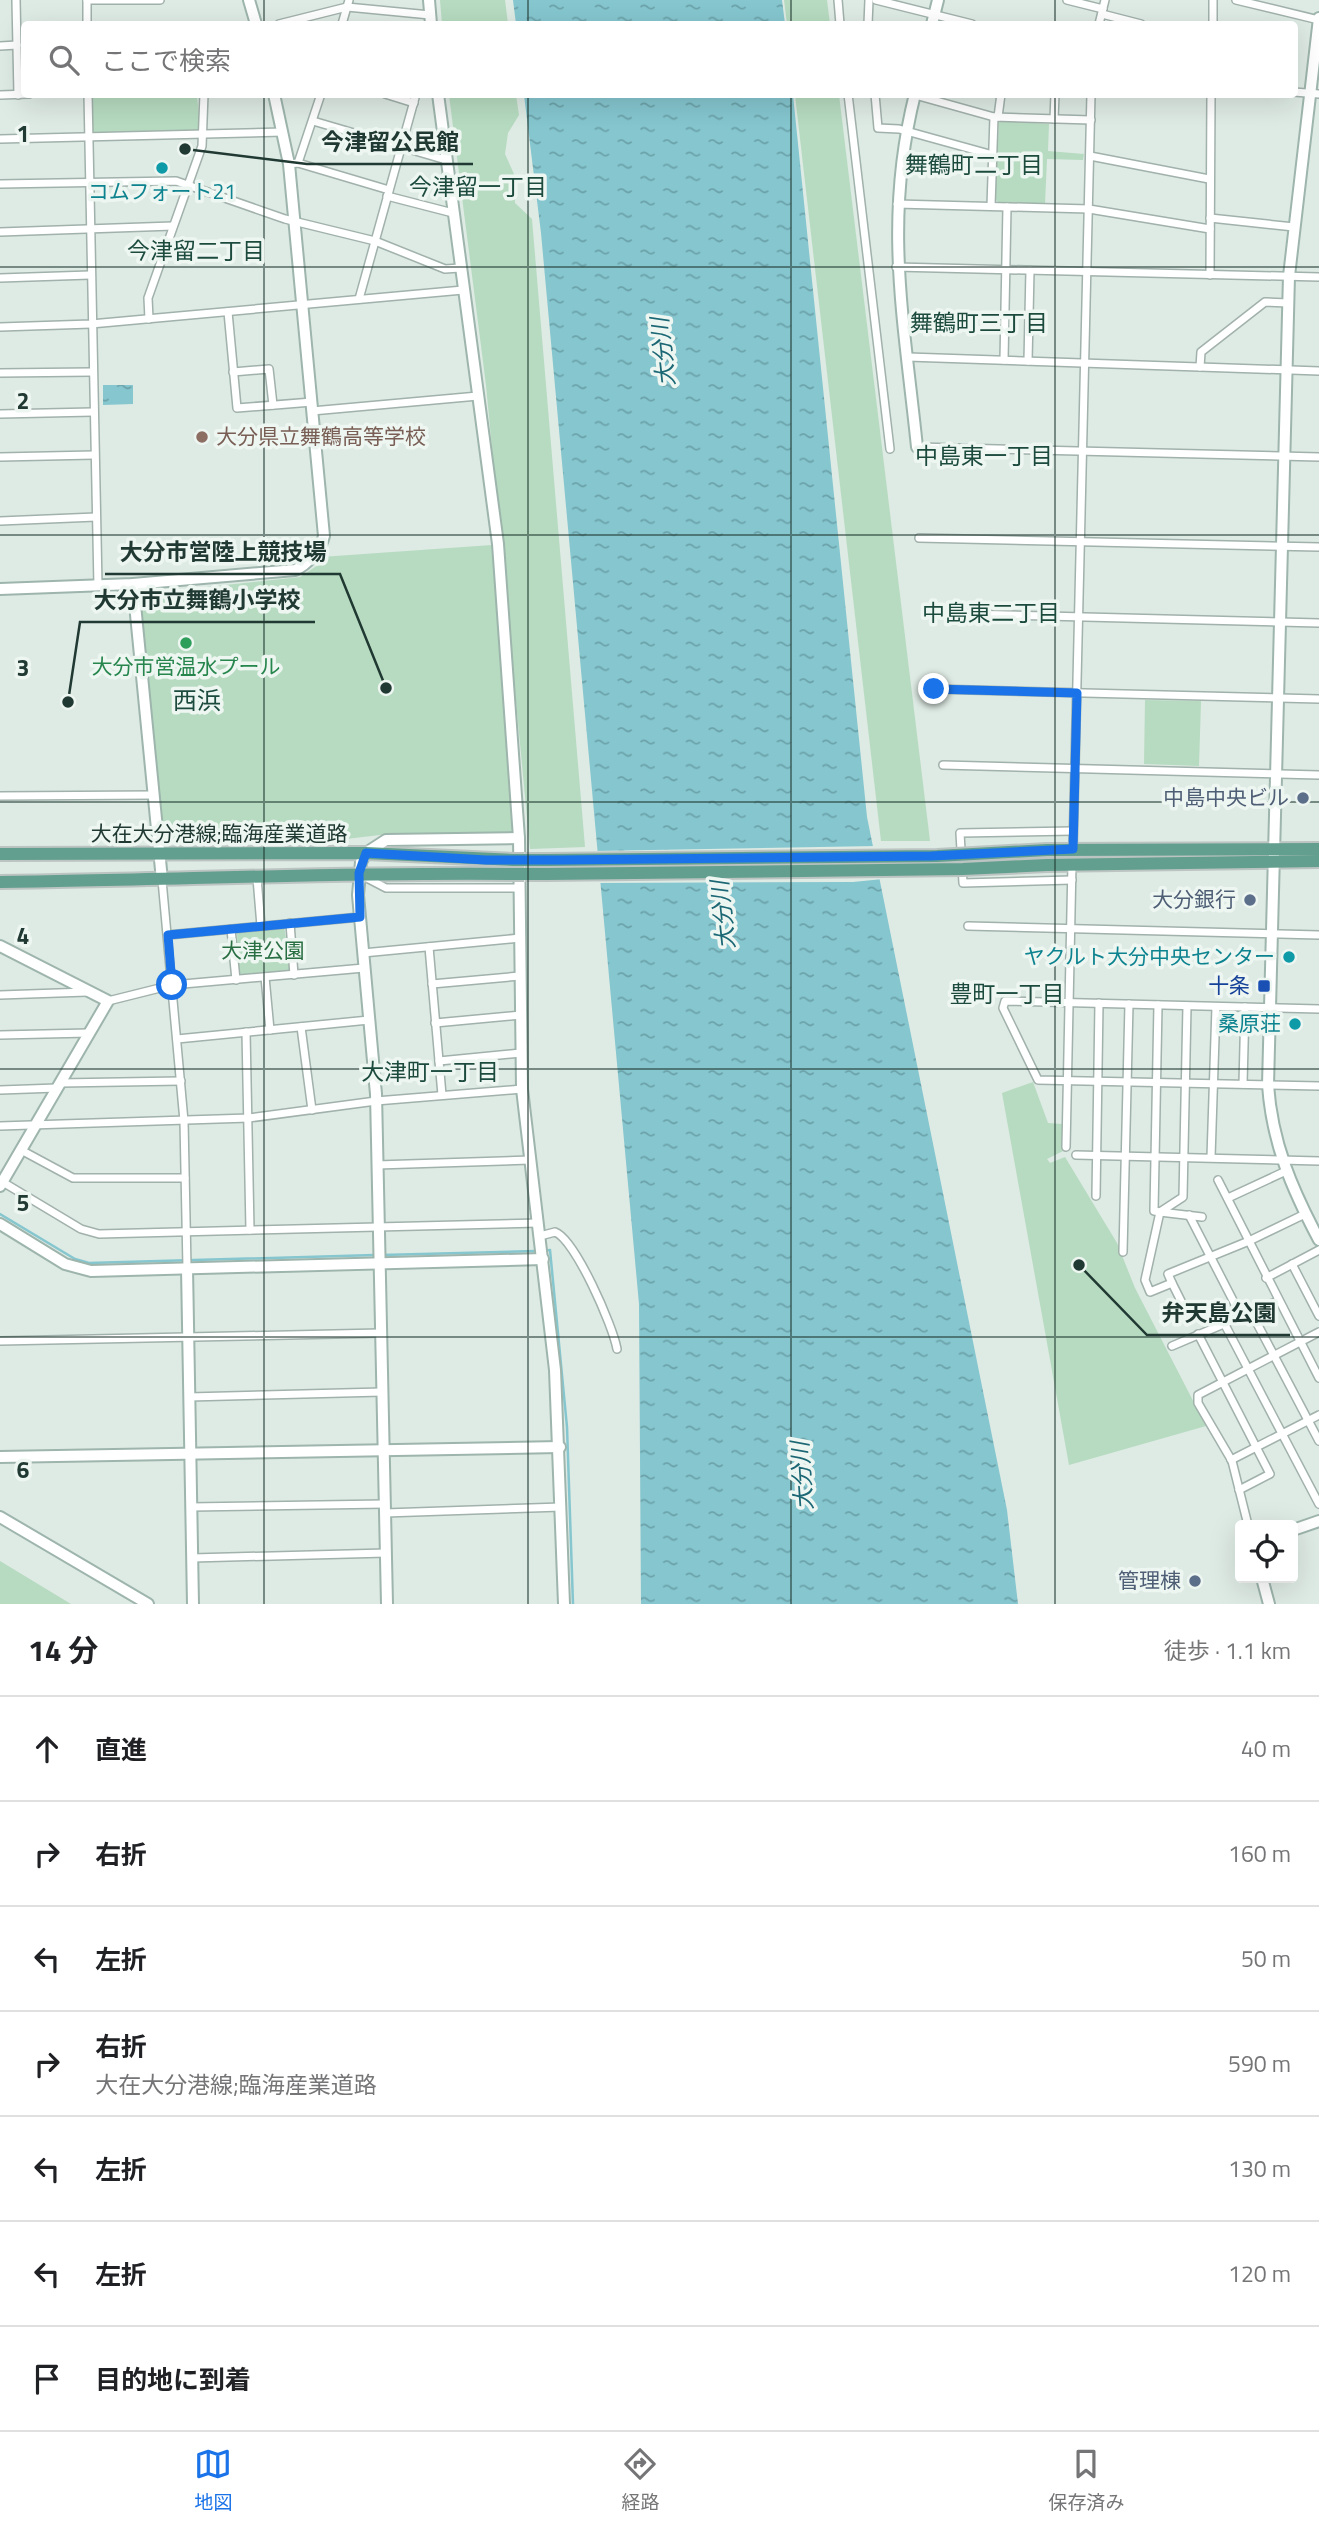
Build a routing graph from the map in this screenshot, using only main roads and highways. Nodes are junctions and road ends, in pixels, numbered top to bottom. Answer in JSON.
{"nodes":[{"id":1,"x":1319,"y":849,"type":"edge"},
{"id":2,"x":0,"y":854,"type":"edge"},
{"id":3,"x":1274,"y":854,"type":"junction"},
{"id":4,"x":1319,"y":861,"type":"edge"},
{"id":5,"x":519,"y":867,"type":"junction"},
{"id":6,"x":547,"y":867,"type":"junction"},
{"id":7,"x":0,"y":882,"type":"edge"}],
"edges":[{"from":1,"to":3,"type":"main road","name":"大在大分港線;臨海産業道路"},
{"from":2,"to":5,"type":"main road","name":"大在大分港線;臨海産業道路"},
{"from":3,"to":4,"type":"main road","name":"大在大分港線;臨海産業道路"},
{"from":3,"to":6,"type":"main road","name":"大在大分港線;臨海産業道路","bridge":true},
{"from":3,"to":6,"type":"main road","name":"大在大分港線;臨海産業道路","bridge":true},
{"from":5,"to":6,"type":"main road","name":"大在大分港線;臨海産業道路"},
{"from":5,"to":7,"type":"main road","name":"大在大分港線;臨海産業道路"}]}
